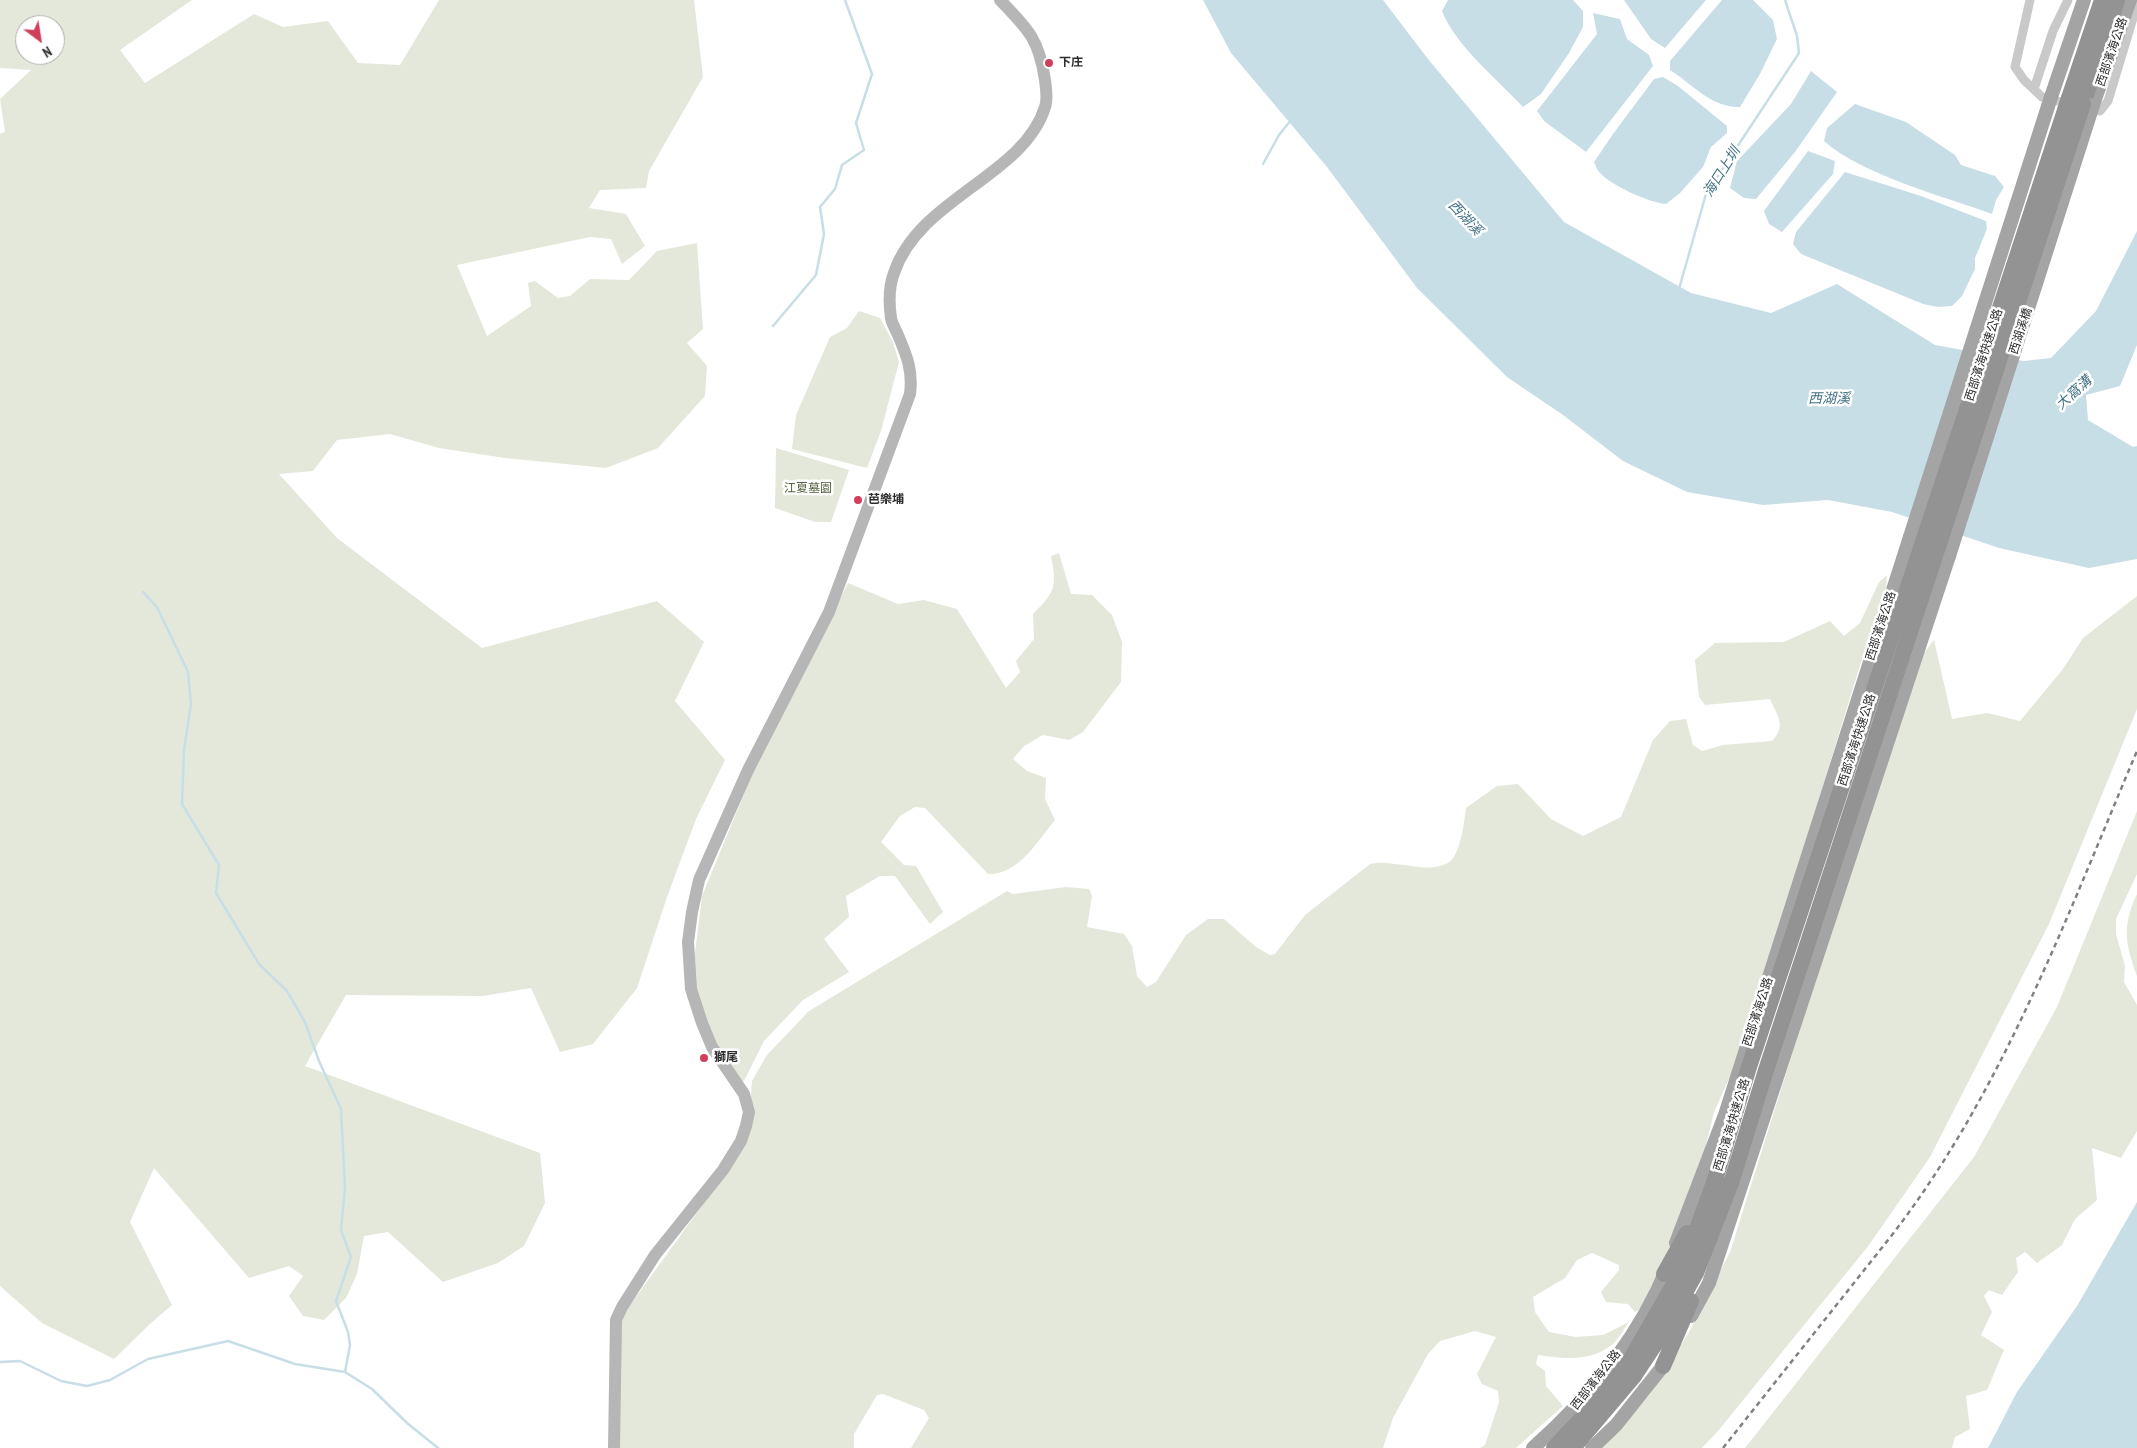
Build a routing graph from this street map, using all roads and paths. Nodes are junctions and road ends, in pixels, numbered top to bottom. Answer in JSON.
{"nodes":[{"id":1,"x":1000,"y":0,"type":"edge"},
{"id":2,"x":2030,"y":0,"type":"edge"},
{"id":3,"x":2068,"y":0,"type":"edge"},
{"id":4,"x":2084,"y":0,"type":"edge"},
{"id":5,"x":2102,"y":0,"type":"edge"},
{"id":6,"x":2117,"y":0,"type":"edge"},
{"id":7,"x":2130,"y":0,"type":"edge"},
{"id":8,"x":2137,"y":5,"type":"edge"},
{"id":9,"x":2034,"y":88,"type":"junction"},
{"id":10,"x":2086,"y":105,"type":"junction"},
{"id":11,"x":1929,"y":549,"type":"junction"},
{"id":12,"x":1735,"y":1112,"type":"junction"},
{"id":13,"x":1732,"y":1180,"type":"junction"},
{"id":14,"x":1664,"y":1274,"type":"junction"},
{"id":15,"x":1663,"y":1366,"type":"junction"},
{"id":16,"x":614,"y":1448,"type":"edge"},
{"id":17,"x":1533,"y":1448,"type":"edge"},
{"id":18,"x":1554,"y":1448,"type":"edge"},
{"id":19,"x":1573,"y":1448,"type":"edge"},
{"id":20,"x":1592,"y":1448,"type":"edge"}],
"edges":[{"from":1,"to":16,"type":"main road"},
{"from":2,"to":9,"type":"street"},
{"from":3,"to":9,"type":"street"},
{"from":4,"to":11,"type":"main road","bridge":true},
{"from":5,"to":10,"type":"highway","name":"西部濱海快速公路"},
{"from":6,"to":10,"type":"highway","name":"西部濱海快速公路"},
{"from":7,"to":10,"type":"main road","name":"西部濱海公路"},
{"from":8,"to":10,"type":"street"},
{"from":9,"to":10,"type":"street"},
{"from":10,"to":11,"type":"highway","name":"西部濱海快速公路","bridge":true},
{"from":10,"to":11,"type":"main road","name":"西湖溪橋","bridge":true},
{"from":11,"to":12,"type":"highway","name":"西部濱海快速公路"},
{"from":11,"to":13,"type":"highway","name":"西部濱海快速公路"},
{"from":11,"to":14,"type":"main road","name":"西部濱海公路"},
{"from":11,"to":15,"type":"main road"},
{"from":12,"to":14,"type":"highway"},
{"from":12,"to":18,"type":"highway","name":"西部濱海快速公路"},
{"from":13,"to":15,"type":"highway"},
{"from":13,"to":19,"type":"highway","name":"西部濱海快速公路"},
{"from":14,"to":17,"type":"main road","name":"西部濱海公路"},
{"from":15,"to":20,"type":"main road"}]}
